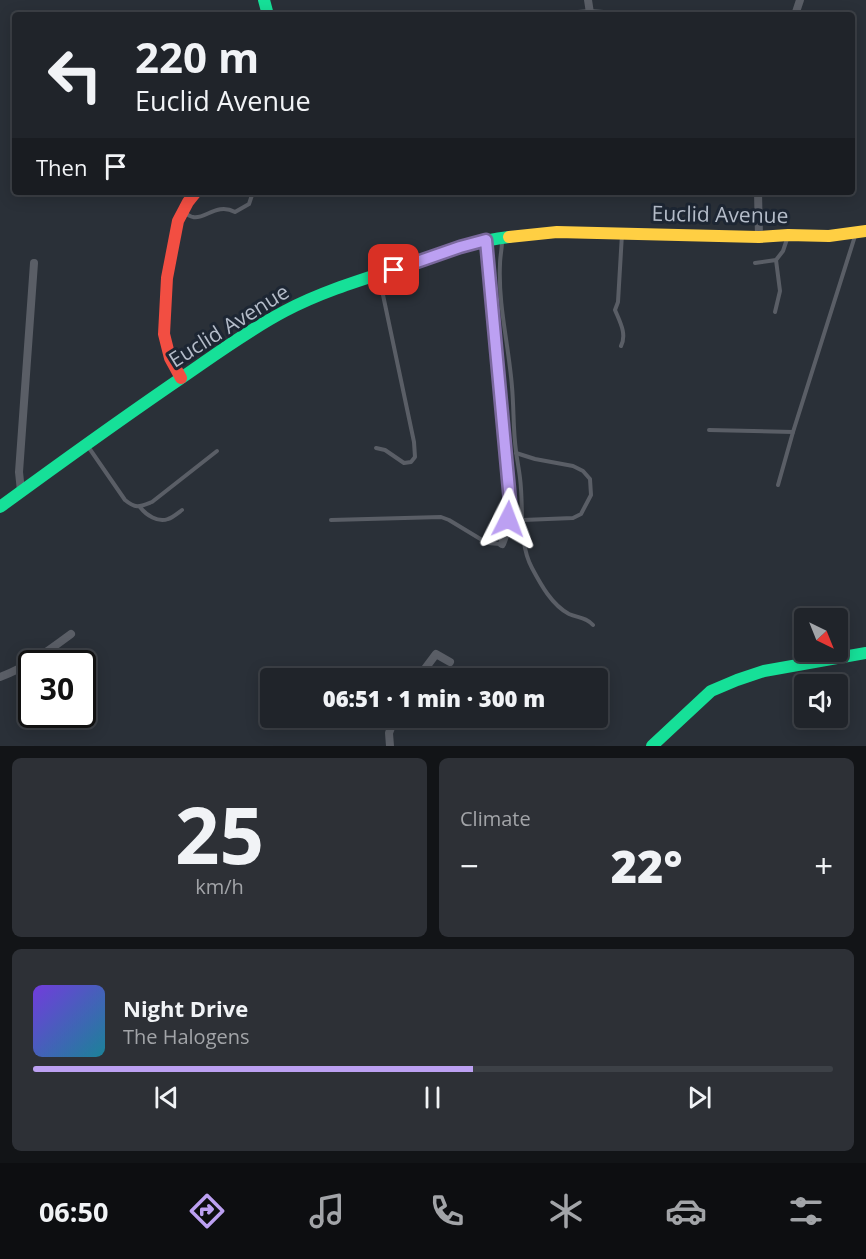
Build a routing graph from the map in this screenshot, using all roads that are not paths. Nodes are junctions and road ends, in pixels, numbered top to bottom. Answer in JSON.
{"nodes":[{"id":1,"x":588,"y":0,"type":"edge"},
{"id":2,"x":590,"y":12,"type":"edge"},
{"id":3,"x":194,"y":195,"type":"edge"},
{"id":4,"x":252,"y":195,"type":"edge"},
{"id":5,"x":758,"y":195,"type":"edge"},
{"id":6,"x":182,"y":212,"type":"junction"},
{"id":7,"x":861,"y":232,"type":"edge"},
{"id":8,"x":622,"y":233,"type":"junction"},
{"id":9,"x":789,"y":235,"type":"junction"},
{"id":10,"x":759,"y":237,"type":"junction"},
{"id":11,"x":502,"y":238,"type":"junction"},
{"id":12,"x":486,"y":240,"type":"junction"},
{"id":13,"x":776,"y":260,"type":"junction"},
{"id":14,"x":34,"y":263,"type":"dead end"},
{"id":15,"x":755,"y":263,"type":"dead end"},
{"id":16,"x":379,"y":275,"type":"junction"},
{"id":17,"x":775,"y":312,"type":"dead end"},
{"id":18,"x":621,"y":346,"type":"dead end"},
{"id":19,"x":181,"y":378,"type":"junction"},
{"id":20,"x":709,"y":430,"type":"dead end"},
{"id":21,"x":793,"y":432,"type":"junction"},
{"id":22,"x":87,"y":444,"type":"junction"},
{"id":23,"x":376,"y":448,"type":"dead end"},
{"id":24,"x":217,"y":452,"type":"dead end"},
{"id":25,"x":516,"y":453,"type":"junction"},
{"id":26,"x":778,"y":485,"type":"dead end"},
{"id":27,"x":21,"y":491,"type":"junction"},
{"id":28,"x":0,"y":507,"type":"edge"},
{"id":29,"x":140,"y":507,"type":"junction"},
{"id":30,"x":182,"y":510,"type":"dead end"},
{"id":31,"x":331,"y":520,"type":"dead end"},
{"id":32,"x":523,"y":520,"type":"junction"},
{"id":33,"x":502,"y":544,"type":"joint"},
{"id":34,"x":593,"y":625,"type":"dead end"},
{"id":35,"x":71,"y":634,"type":"dead end"},
{"id":36,"x":866,"y":653,"type":"edge"},
{"id":37,"x":450,"y":662,"type":"dead end"},
{"id":38,"x":425,"y":668,"type":"edge"},
{"id":39,"x":0,"y":677,"type":"edge"},
{"id":40,"x":391,"y":728,"type":"edge"},
{"id":41,"x":390,"y":746,"type":"edge"},
{"id":42,"x":651,"y":746,"type":"edge"}],
"edges":[{"from":1,"to":2,"type":"street"},
{"from":3,"to":6,"type":"street"},
{"from":4,"to":6,"type":"lane"},
{"from":5,"to":10,"type":"street"},
{"from":6,"to":19,"type":"street"},
{"from":7,"to":9,"type":"street","name":"Euclid Avenue"},
{"from":7,"to":21,"type":"lane"},
{"from":8,"to":10,"type":"street","name":"Euclid Avenue"},
{"from":8,"to":11,"type":"street","name":"Euclid Avenue"},
{"from":8,"to":18,"type":"lane"},
{"from":9,"to":10,"type":"street","name":"Euclid Avenue"},
{"from":9,"to":13,"type":"lane"},
{"from":11,"to":12,"type":"street","name":"Euclid Avenue"},
{"from":11,"to":25,"type":"lane"},
{"from":12,"to":16,"type":"street","name":"Euclid Avenue"},
{"from":12,"to":33,"type":"street"},
{"from":13,"to":15,"type":"lane"},
{"from":13,"to":17,"type":"lane"},
{"from":14,"to":27,"type":"street"},
{"from":16,"to":19,"type":"street","name":"Euclid Avenue"},
{"from":16,"to":23,"type":"lane"},
{"from":19,"to":22,"type":"street","name":"Euclid Avenue"},
{"from":20,"to":21,"type":"lane"},
{"from":21,"to":26,"type":"lane"},
{"from":22,"to":27,"type":"street","name":"Euclid Avenue"},
{"from":22,"to":29,"type":"lane"},
{"from":24,"to":29,"type":"lane"},
{"from":25,"to":32,"type":"lane"},
{"from":25,"to":32,"type":"lane"},
{"from":27,"to":28,"type":"street","name":"Euclid Avenue"},
{"from":29,"to":30,"type":"lane"},
{"from":31,"to":33,"type":"lane"},
{"from":32,"to":34,"type":"lane"},
{"from":35,"to":39,"type":"street"},
{"from":36,"to":42,"type":"street"},
{"from":37,"to":38,"type":"street"},
{"from":40,"to":41,"type":"street"}]}
